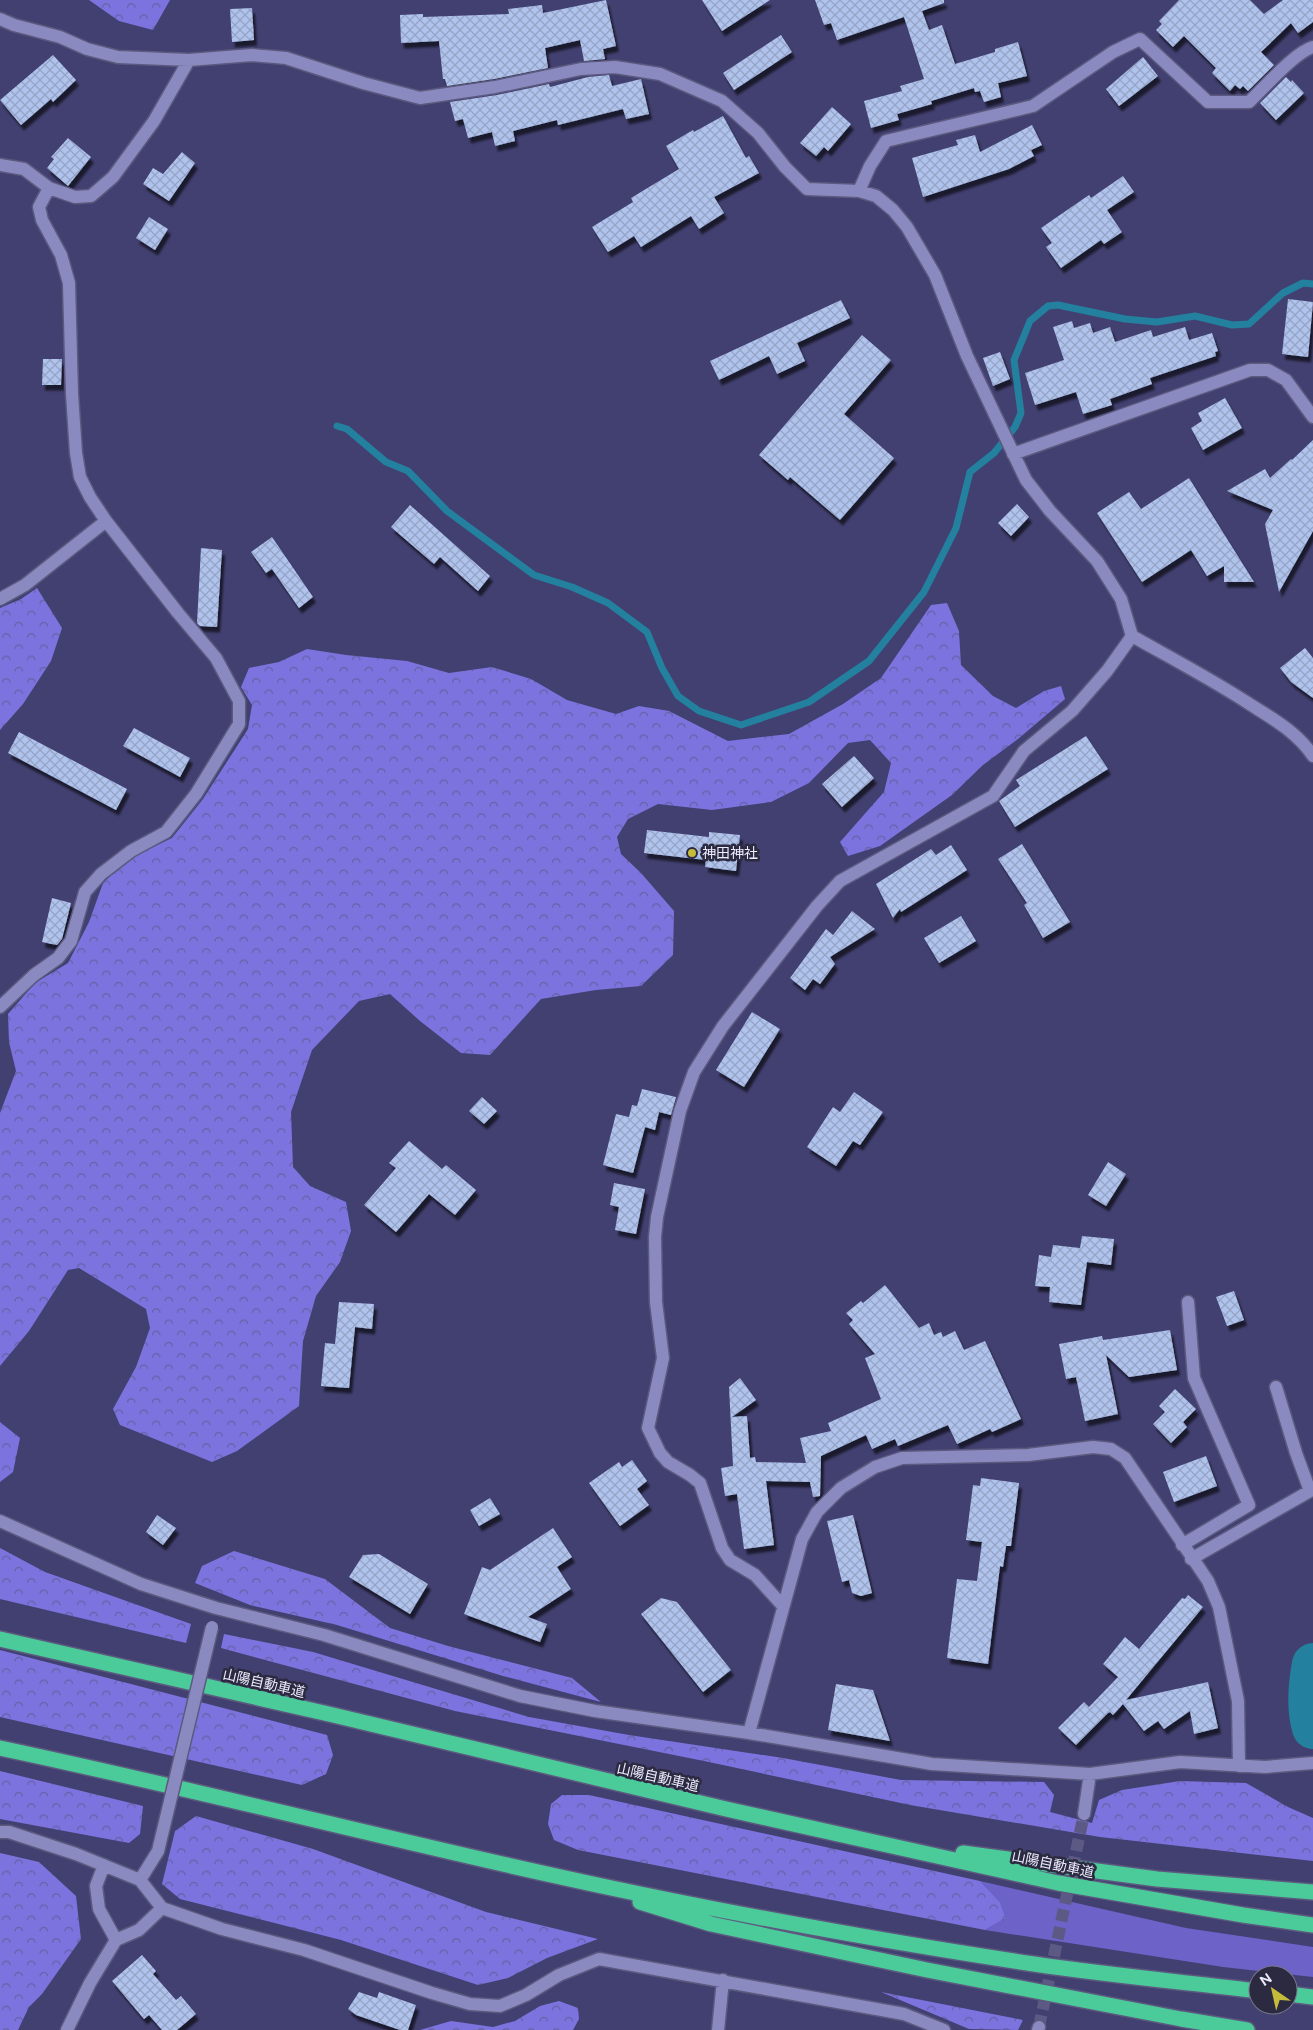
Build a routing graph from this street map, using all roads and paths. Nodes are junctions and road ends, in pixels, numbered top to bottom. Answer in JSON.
{"nodes":[{"id":1,"x":0,"y":19,"type":"edge"},
{"id":2,"x":1313,"y":47,"type":"edge"},
{"id":3,"x":189,"y":60,"type":"junction"},
{"id":4,"x":0,"y":165,"type":"edge"},
{"id":5,"x":50,"y":188,"type":"junction"},
{"id":6,"x":859,"y":191,"type":"junction"},
{"id":7,"x":1313,"y":417,"type":"edge"},
{"id":8,"x":1012,"y":454,"type":"junction"},
{"id":9,"x":106,"y":521,"type":"junction"},
{"id":10,"x":0,"y":599,"type":"edge"},
{"id":11,"x":1132,"y":636,"type":"junction"},
{"id":12,"x":1313,"y":756,"type":"edge"},
{"id":13,"x":0,"y":1007,"type":"edge"},
{"id":14,"x":1188,"y":1302,"type":"dead end"},
{"id":15,"x":1276,"y":1387,"type":"dead end"},
{"id":16,"x":0,"y":1521,"type":"edge"},
{"id":17,"x":1182,"y":1545,"type":"junction"},
{"id":18,"x":1191,"y":1558,"type":"junction"},
{"id":19,"x":783,"y":1606,"type":"junction"},
{"id":20,"x":216,"y":1608,"type":"junction"},
{"id":21,"x":0,"y":1639,"type":"edge"},
{"id":22,"x":749,"y":1733,"type":"junction"},
{"id":23,"x":0,"y":1748,"type":"edge"},
{"id":24,"x":1313,"y":1763,"type":"edge"},
{"id":25,"x":1239,"y":1766,"type":"junction"},
{"id":26,"x":1090,"y":1774,"type":"junction"},
{"id":27,"x":1084,"y":1814,"type":"tunnel mouth"},
{"id":28,"x":0,"y":1832,"type":"edge"},
{"id":29,"x":860,"y":1838,"type":"junction"},
{"id":30,"x":104,"y":1865,"type":"junction"},
{"id":31,"x":549,"y":1874,"type":"junction"},
{"id":32,"x":140,"y":1880,"type":"junction"},
{"id":33,"x":1313,"y":1892,"type":"edge"},
{"id":34,"x":162,"y":1908,"type":"junction"},
{"id":35,"x":1313,"y":1925,"type":"edge"},
{"id":36,"x":116,"y":1940,"type":"junction"},
{"id":37,"x":723,"y":1980,"type":"junction"},
{"id":38,"x":1248,"y":1990,"type":"edge"},
{"id":39,"x":1298,"y":1995,"type":"edge"},
{"id":40,"x":1313,"y":1997,"type":"edge"},
{"id":41,"x":67,"y":2030,"type":"edge"},
{"id":42,"x":718,"y":2030,"type":"edge"},
{"id":43,"x":944,"y":2030,"type":"edge"},
{"id":44,"x":1247,"y":2030,"type":"edge"}],
"edges":[{"from":1,"to":3,"type":"street"},
{"from":2,"to":6,"type":"street"},
{"from":3,"to":5,"type":"street"},
{"from":3,"to":6,"type":"street"},
{"from":4,"to":5,"type":"street"},
{"from":5,"to":9,"type":"street"},
{"from":6,"to":8,"type":"street"},
{"from":7,"to":8,"type":"street"},
{"from":8,"to":11,"type":"street"},
{"from":9,"to":10,"type":"street"},
{"from":9,"to":13,"type":"street"},
{"from":11,"to":12,"type":"street"},
{"from":11,"to":19,"type":"street"},
{"from":14,"to":17,"type":"street"},
{"from":15,"to":18,"type":"street"},
{"from":16,"to":20,"type":"street"},
{"from":17,"to":18,"type":"street"},
{"from":17,"to":19,"type":"street"},
{"from":18,"to":25,"type":"street"},
{"from":19,"to":22,"type":"street"},
{"from":20,"to":22,"type":"street"},
{"from":20,"to":32,"type":"street","bridge":true},
{"from":21,"to":29,"type":"highway","name":"山陽自動車道"},
{"from":22,"to":26,"type":"street"},
{"from":23,"to":31,"type":"highway"},
{"from":24,"to":25,"type":"street"},
{"from":25,"to":26,"type":"street"},
{"from":26,"to":27,"type":"street"},
{"from":28,"to":30,"type":"street"},
{"from":29,"to":33,"type":"highway"},
{"from":29,"to":35,"type":"highway","name":"山陽自動車道"},
{"from":30,"to":32,"type":"street"},
{"from":30,"to":36,"type":"street"},
{"from":31,"to":38,"type":"highway"},
{"from":31,"to":44,"type":"highway"},
{"from":32,"to":34,"type":"street"},
{"from":34,"to":36,"type":"street"},
{"from":34,"to":37,"type":"street"},
{"from":36,"to":41,"type":"street"},
{"from":37,"to":42,"type":"street"},
{"from":37,"to":43,"type":"street"},
{"from":39,"to":40,"type":"highway"}]}
